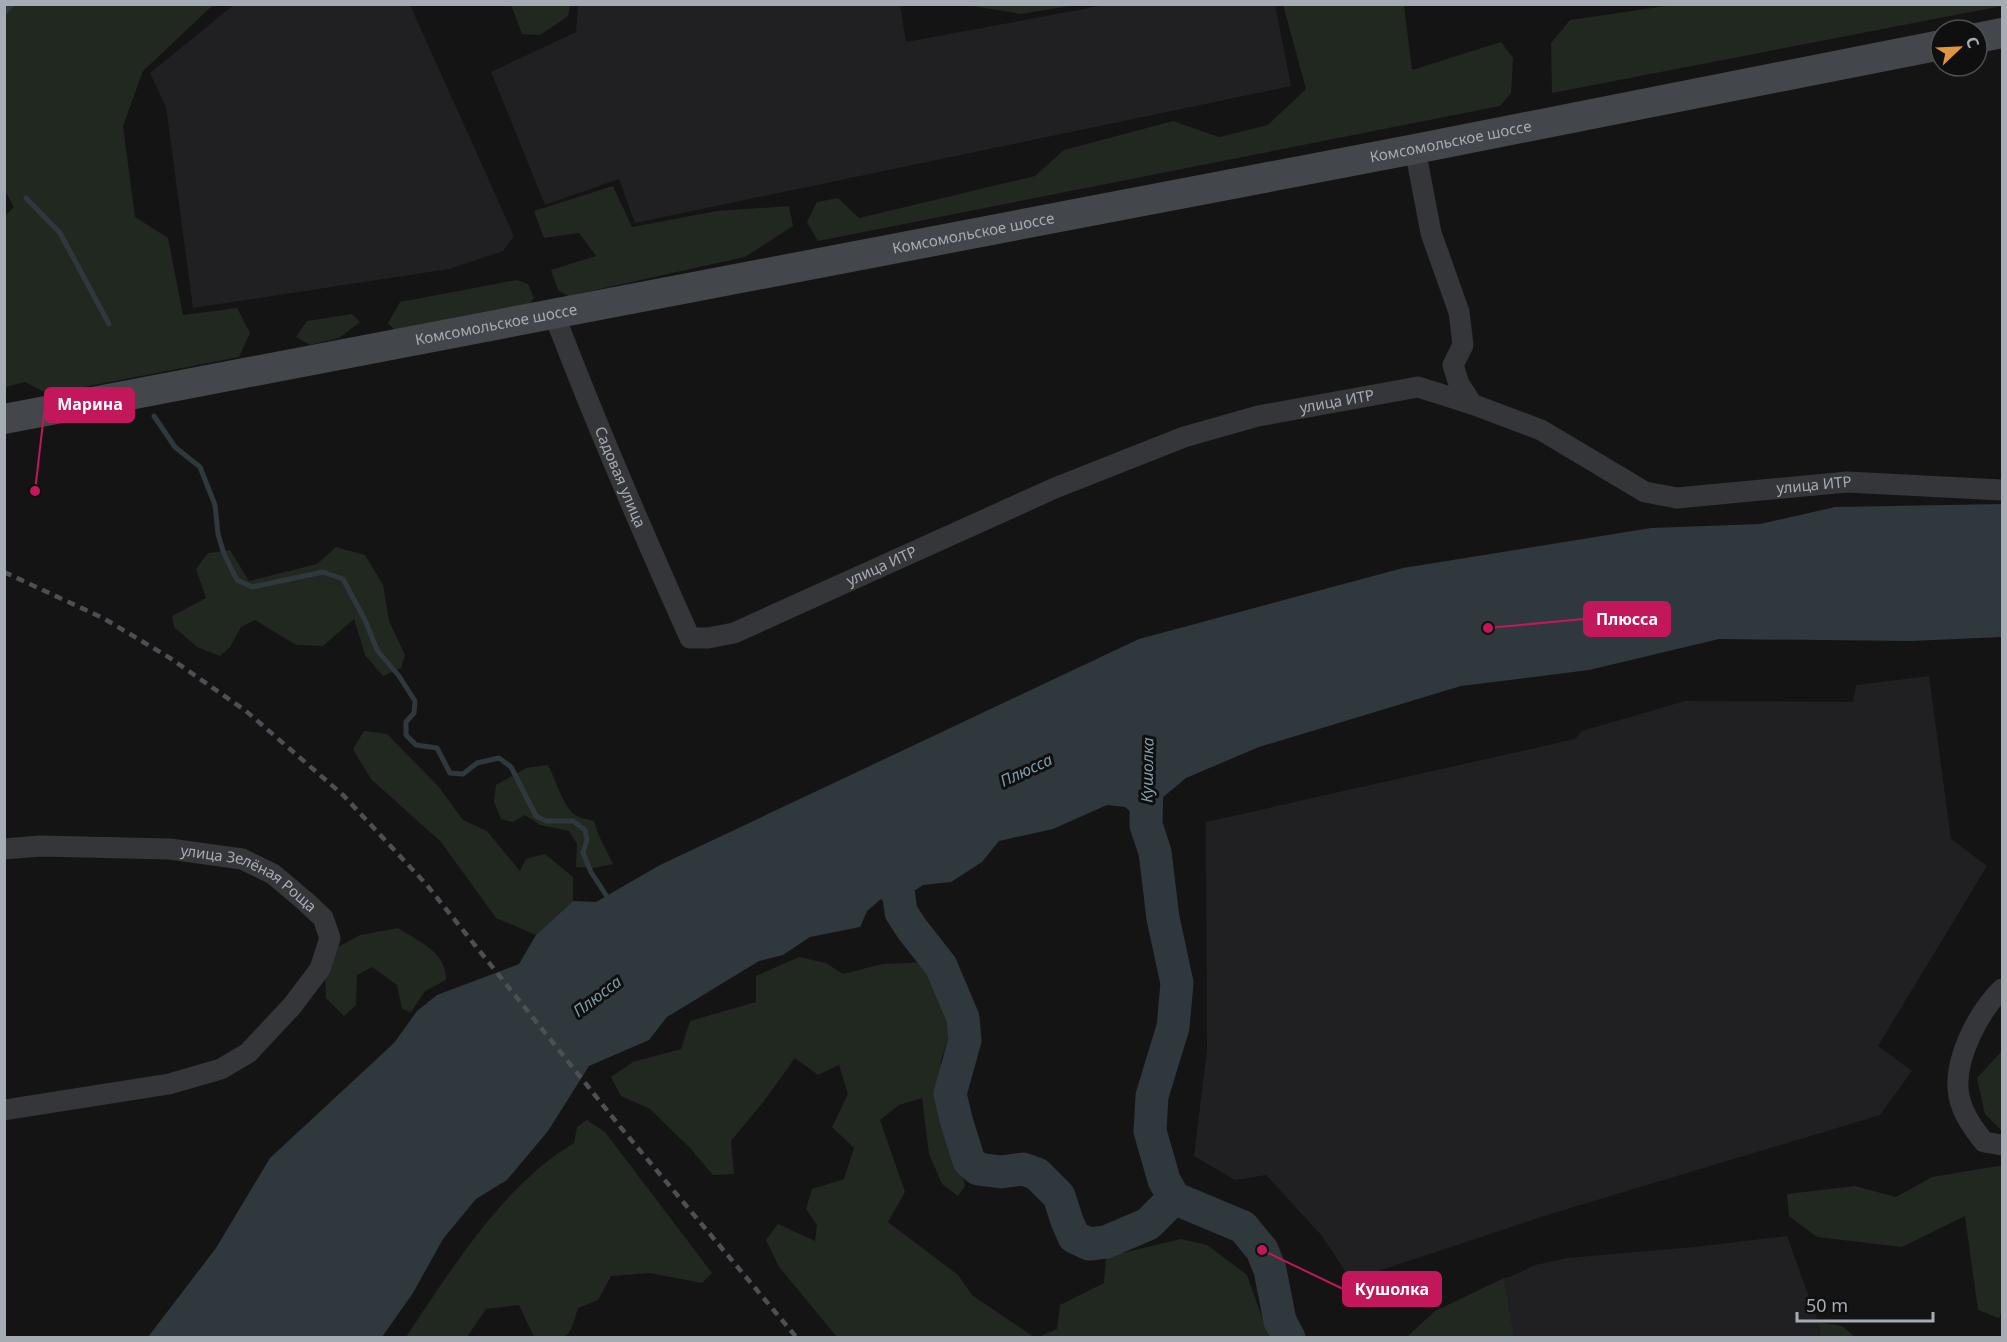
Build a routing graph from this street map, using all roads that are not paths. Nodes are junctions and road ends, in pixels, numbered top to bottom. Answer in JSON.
{"nodes":[{"id":1,"x":1929,"y":47,"type":"edge"},
{"id":2,"x":1415,"y":149,"type":"junction"},
{"id":3,"x":554,"y":314,"type":"junction"},
{"id":4,"x":1453,"y":365,"type":"junction"},
{"id":5,"x":1418,"y":387,"type":"junction"},
{"id":6,"x":1472,"y":404,"type":"junction"},
{"id":7,"x":4,"y":419,"type":"edge"},
{"id":8,"x":2002,"y":490,"type":"edge"},
{"id":9,"x":690,"y":638,"type":"joint"},
{"id":10,"x":4,"y":849,"type":"edge"},
{"id":11,"x":2002,"y":989,"type":"edge"},
{"id":12,"x":4,"y":1110,"type":"edge"},
{"id":13,"x":2002,"y":1145,"type":"edge"}],
"edges":[{"from":1,"to":2,"type":"main road","name":"Комсомольское шоссе"},
{"from":2,"to":3,"type":"main road","name":"Комсомольское шоссе"},
{"from":2,"to":4,"type":"street"},
{"from":3,"to":7,"type":"main road","name":"Комсомольское шоссе"},
{"from":3,"to":9,"type":"street","name":"Садовая улица"},
{"from":4,"to":5,"type":"street"},
{"from":4,"to":6,"type":"street"},
{"from":5,"to":6,"type":"street","name":"улица ИТР"},
{"from":5,"to":9,"type":"street","name":"улица ИТР"},
{"from":6,"to":8,"type":"street","name":"улица ИТР"},
{"from":10,"to":12,"type":"street","name":"улица Зелёная Роща"},
{"from":11,"to":13,"type":"street"}]}
